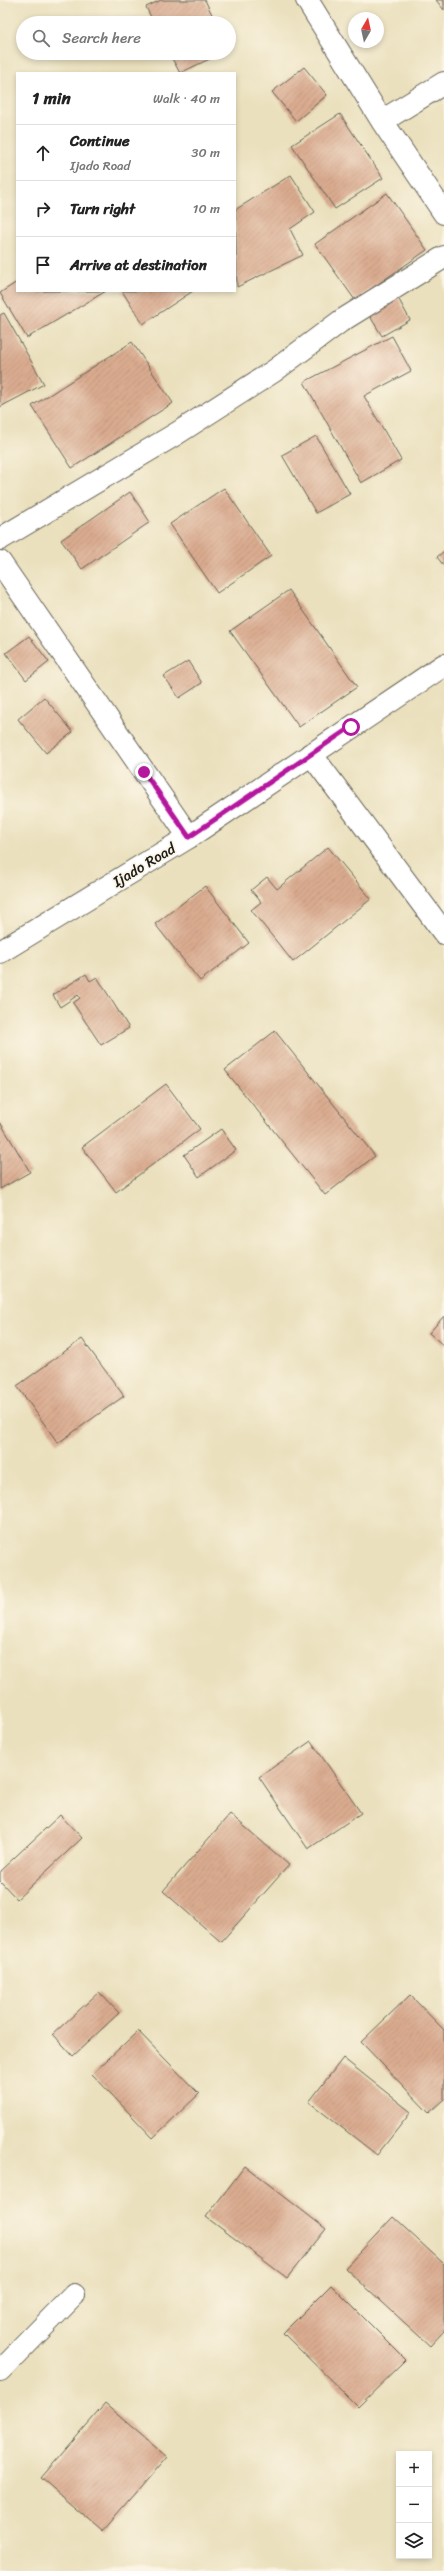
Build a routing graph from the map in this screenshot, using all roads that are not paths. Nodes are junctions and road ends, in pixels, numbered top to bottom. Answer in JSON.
{"nodes":[{"id":1,"x":307,"y":0,"type":"edge"},
{"id":2,"x":444,"y":83,"type":"edge"},
{"id":3,"x":382,"y":121,"type":"junction"},
{"id":4,"x":444,"y":213,"type":"edge"},
{"id":5,"x":444,"y":256,"type":"edge"},
{"id":6,"x":0,"y":539,"type":"edge"},
{"id":7,"x":0,"y":562,"type":"edge"},
{"id":8,"x":444,"y":666,"type":"edge"},
{"id":9,"x":311,"y":754,"type":"junction"},
{"id":10,"x":189,"y":837,"type":"junction"},
{"id":11,"x":444,"y":933,"type":"edge"},
{"id":12,"x":0,"y":952,"type":"edge"},
{"id":13,"x":74,"y":2295,"type":"dead end"},
{"id":14,"x":0,"y":2371,"type":"edge"}],
"edges":[{"from":1,"to":3,"type":"street"},
{"from":2,"to":3,"type":"street"},
{"from":3,"to":4,"type":"street"},
{"from":5,"to":6,"type":"street"},
{"from":7,"to":10,"type":"street"},
{"from":8,"to":9,"type":"street","name":"Ijado Road"},
{"from":9,"to":10,"type":"street","name":"Ijado Road"},
{"from":9,"to":11,"type":"street"},
{"from":10,"to":12,"type":"street","name":"Ijado Road"},
{"from":13,"to":14,"type":"street"}]}
